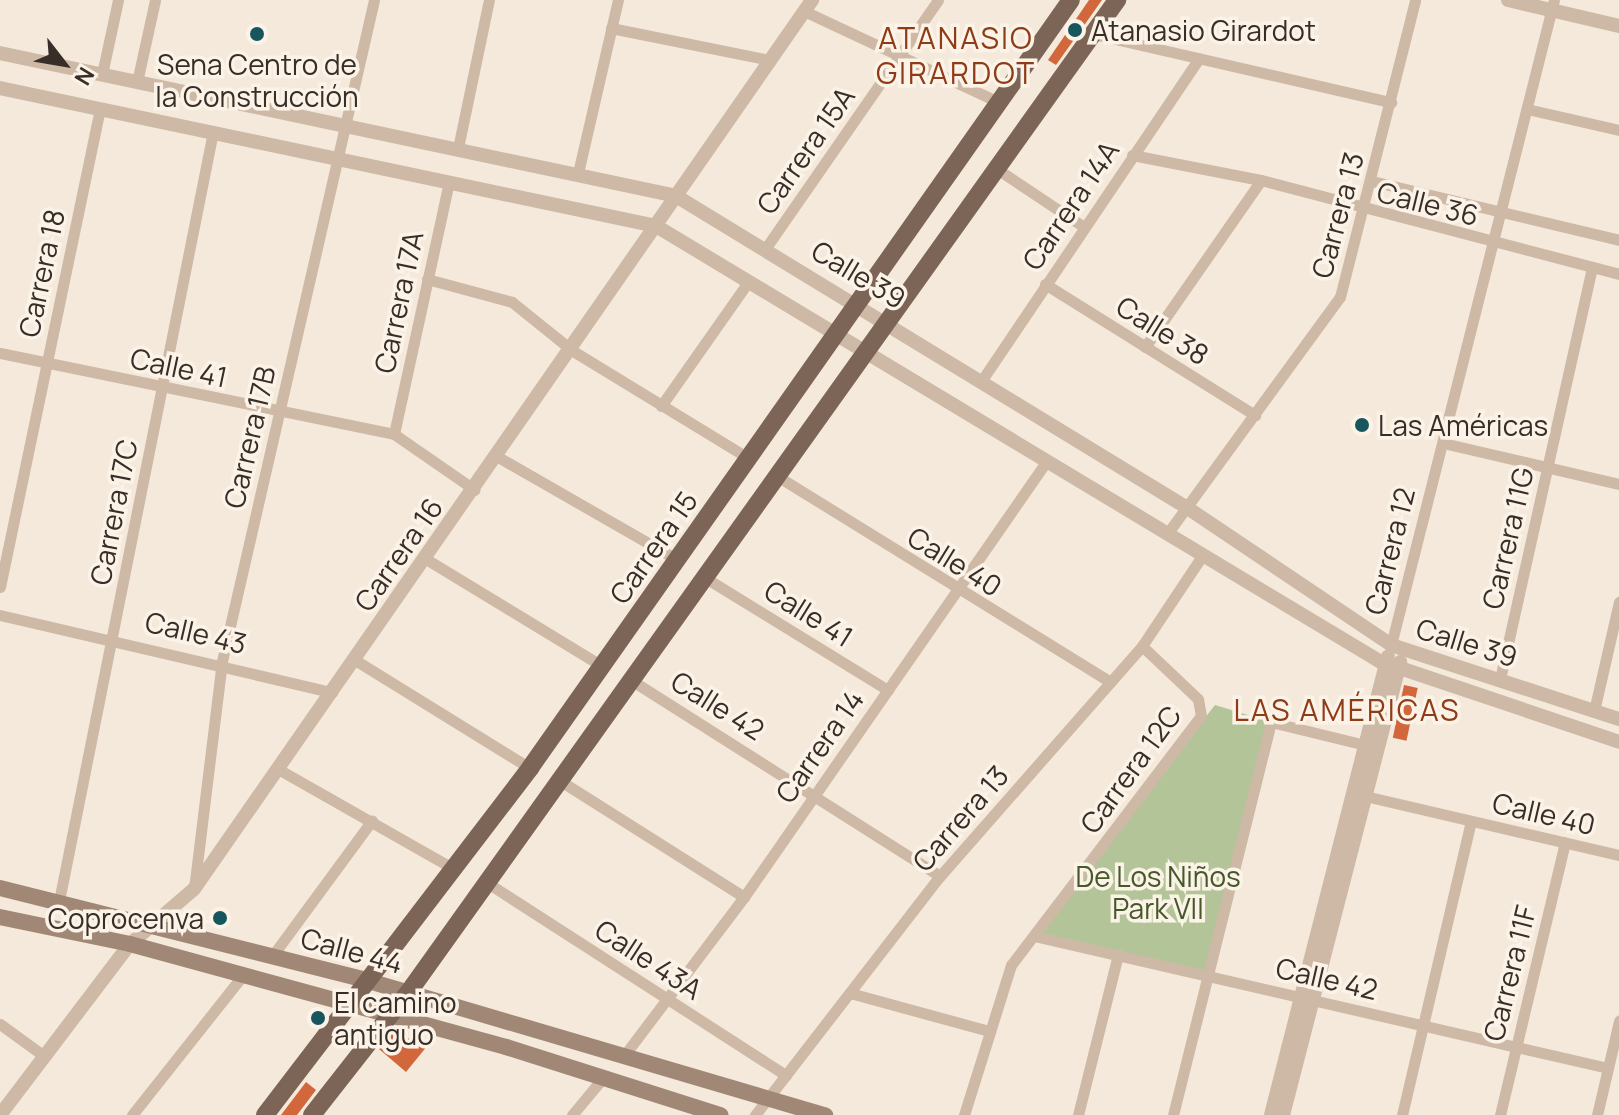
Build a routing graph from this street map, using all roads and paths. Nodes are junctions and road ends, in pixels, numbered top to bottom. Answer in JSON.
{"nodes":[{"id":1,"x":118,"y":0,"type":"edge"},
{"id":2,"x":155,"y":0,"type":"edge"},
{"id":3,"x":374,"y":0,"type":"edge"},
{"id":4,"x":489,"y":0,"type":"edge"},
{"id":5,"x":618,"y":0,"type":"edge"},
{"id":6,"x":938,"y":0,"type":"edge"},
{"id":7,"x":1071,"y":0,"type":"edge"},
{"id":8,"x":1117,"y":0,"type":"edge"},
{"id":9,"x":1415,"y":0,"type":"edge"},
{"id":10,"x":1508,"y":0,"type":"edge"},
{"id":11,"x":808,"y":6,"type":"edge"},
{"id":12,"x":1553,"y":6,"type":"edge"},
{"id":13,"x":1619,"y":26,"type":"edge"},
{"id":14,"x":611,"y":28,"type":"junction"},
{"id":15,"x":1093,"y":34,"type":"junction"},
{"id":16,"x":0,"y":53,"type":"edge"},
{"id":17,"x":899,"y":56,"type":"junction"},
{"id":18,"x":1199,"y":58,"type":"junction"},
{"id":19,"x":770,"y":60,"type":"junction"},
{"id":20,"x":102,"y":74,"type":"junction"},
{"id":21,"x":137,"y":82,"type":"junction"},
{"id":22,"x":0,"y":88,"type":"edge"},
{"id":23,"x":1391,"y":102,"type":"junction"},
{"id":24,"x":1000,"y":103,"type":"junction"},
{"id":25,"x":100,"y":109,"type":"junction"},
{"id":26,"x":1527,"y":109,"type":"junction"},
{"id":27,"x":345,"y":125,"type":"junction"},
{"id":28,"x":1619,"y":130,"type":"edge"},
{"id":29,"x":213,"y":132,"type":"junction"},
{"id":30,"x":458,"y":148,"type":"junction"},
{"id":31,"x":1132,"y":155,"type":"junction"},
{"id":32,"x":338,"y":158,"type":"junction"},
{"id":33,"x":997,"y":169,"type":"junction"},
{"id":34,"x":578,"y":173,"type":"junction"},
{"id":35,"x":1261,"y":180,"type":"junction"},
{"id":36,"x":449,"y":181,"type":"junction"},
{"id":37,"x":1372,"y":181,"type":"junction"},
{"id":38,"x":676,"y":196,"type":"junction"},
{"id":39,"x":1364,"y":213,"type":"junction"},
{"id":40,"x":1501,"y":213,"type":"junction"},
{"id":41,"x":656,"y":226,"type":"junction"},
{"id":42,"x":1084,"y":227,"type":"junction"},
{"id":43,"x":1619,"y":240,"type":"edge"},
{"id":44,"x":1493,"y":244,"type":"junction"},
{"id":45,"x":765,"y":249,"type":"junction"},
{"id":46,"x":1592,"y":268,"type":"junction"},
{"id":47,"x":1619,"y":274,"type":"edge"},
{"id":48,"x":427,"y":279,"type":"junction"},
{"id":49,"x":748,"y":282,"type":"junction"},
{"id":50,"x":1045,"y":284,"type":"junction"},
{"id":51,"x":861,"y":304,"type":"junction"},
{"id":52,"x":889,"y":322,"type":"junction"},
{"id":53,"x":838,"y":337,"type":"junction"},
{"id":54,"x":1145,"y":347,"type":"junction"},
{"id":55,"x":573,"y":351,"type":"junction"},
{"id":56,"x":0,"y":353,"type":"edge"},
{"id":57,"x":866,"y":354,"type":"junction"},
{"id":58,"x":47,"y":363,"type":"junction"},
{"id":59,"x":982,"y":380,"type":"junction"},
{"id":60,"x":162,"y":388,"type":"junction"},
{"id":61,"x":661,"y":406,"type":"junction"},
{"id":62,"x":280,"y":412,"type":"junction"},
{"id":63,"x":1255,"y":415,"type":"junction"},
{"id":64,"x":394,"y":434,"type":"junction"},
{"id":65,"x":1443,"y":443,"type":"junction"},
{"id":66,"x":498,"y":457,"type":"junction"},
{"id":67,"x":750,"y":459,"type":"junction"},
{"id":68,"x":1046,"y":462,"type":"junction"},
{"id":69,"x":1547,"y":468,"type":"junction"},
{"id":70,"x":777,"y":476,"type":"junction"},
{"id":71,"x":1619,"y":484,"type":"edge"},
{"id":72,"x":475,"y":490,"type":"junction"},
{"id":73,"x":1186,"y":507,"type":"junction"},
{"id":74,"x":1167,"y":534,"type":"junction"},
{"id":75,"x":1202,"y":556,"type":"junction"},
{"id":76,"x":426,"y":559,"type":"junction"},
{"id":77,"x":678,"y":560,"type":"junction"},
{"id":78,"x":704,"y":577,"type":"junction"},
{"id":79,"x":0,"y":587,"type":"edge"},
{"id":80,"x":957,"y":591,"type":"junction"},
{"id":81,"x":1619,"y":602,"type":"edge"},
{"id":82,"x":0,"y":615,"type":"edge"},
{"id":83,"x":112,"y":638,"type":"junction"},
{"id":84,"x":1142,"y":646,"type":"junction"},
{"id":85,"x":1397,"y":648,"type":"junction"},
{"id":86,"x":355,"y":660,"type":"junction"},
{"id":87,"x":222,"y":661,"type":"junction"},
{"id":88,"x":602,"y":666,"type":"junction"},
{"id":89,"x":1392,"y":667,"type":"junction"},
{"id":90,"x":1500,"y":679,"type":"junction"},
{"id":91,"x":631,"y":680,"type":"junction"},
{"id":92,"x":1111,"y":682,"type":"junction"},
{"id":93,"x":888,"y":690,"type":"junction"},
{"id":94,"x":332,"y":692,"type":"junction"},
{"id":95,"x":1594,"y":711,"type":"junction"},
{"id":96,"x":1619,"y":719,"type":"edge"},
{"id":97,"x":1619,"y":742,"type":"edge"},
{"id":98,"x":1365,"y":745,"type":"junction"},
{"id":99,"x":530,"y":768,"type":"junction"},
{"id":100,"x":278,"y":769,"type":"junction"},
{"id":101,"x":559,"y":780,"type":"junction"},
{"id":102,"x":815,"y":794,"type":"junction"},
{"id":103,"x":1365,"y":796,"type":"junction"},
{"id":104,"x":372,"y":820,"type":"junction"},
{"id":105,"x":1471,"y":821,"type":"junction"},
{"id":106,"x":1565,"y":843,"type":"junction"},
{"id":107,"x":1619,"y":855,"type":"edge"},
{"id":108,"x":454,"y":869,"type":"junction"},
{"id":109,"x":940,"y":876,"type":"junction"},
{"id":110,"x":486,"y":882,"type":"junction"},
{"id":111,"x":0,"y":888,"type":"edge"},
{"id":112,"x":194,"y":889,"type":"junction"},
{"id":113,"x":744,"y":897,"type":"junction"},
{"id":114,"x":59,"y":901,"type":"junction"},
{"id":115,"x":0,"y":917,"type":"edge"},
{"id":116,"x":154,"y":923,"type":"junction"},
{"id":117,"x":1034,"y":936,"type":"junction"},
{"id":118,"x":130,"y":944,"type":"junction"},
{"id":119,"x":1118,"y":954,"type":"junction"},
{"id":120,"x":273,"y":955,"type":"junction"},
{"id":121,"x":243,"y":975,"type":"junction"},
{"id":122,"x":1209,"y":976,"type":"junction"},
{"id":123,"x":371,"y":982,"type":"junction"},
{"id":124,"x":408,"y":992,"type":"junction"},
{"id":125,"x":850,"y":993,"type":"junction"},
{"id":126,"x":1307,"y":998,"type":"junction"},
{"id":127,"x":669,"y":1001,"type":"junction"},
{"id":128,"x":353,"y":1006,"type":"junction"},
{"id":129,"x":391,"y":1016,"type":"junction"},
{"id":130,"x":1619,"y":1021,"type":"edge"},
{"id":131,"x":0,"y":1024,"type":"edge"},
{"id":132,"x":1423,"y":1025,"type":"junction"},
{"id":133,"x":989,"y":1031,"type":"junction"},
{"id":134,"x":1516,"y":1046,"type":"junction"},
{"id":135,"x":626,"y":1053,"type":"junction"},
{"id":136,"x":44,"y":1056,"type":"junction"},
{"id":137,"x":1608,"y":1068,"type":"junction"},
{"id":138,"x":786,"y":1075,"type":"junction"},
{"id":139,"x":602,"y":1079,"type":"junction"},
{"id":140,"x":768,"y":1099,"type":"junction"},
{"id":141,"x":314,"y":1114,"type":"edge"},
{"id":142,"x":0,"y":1115,"type":"edge"},
{"id":143,"x":132,"y":1115,"type":"edge"},
{"id":144,"x":265,"y":1115,"type":"edge"},
{"id":145,"x":572,"y":1115,"type":"edge"},
{"id":146,"x":720,"y":1115,"type":"edge"},
{"id":147,"x":755,"y":1115,"type":"edge"},
{"id":148,"x":825,"y":1115,"type":"edge"},
{"id":149,"x":964,"y":1115,"type":"edge"},
{"id":150,"x":1078,"y":1115,"type":"edge"},
{"id":151,"x":1173,"y":1115,"type":"edge"},
{"id":152,"x":1271,"y":1115,"type":"edge"},
{"id":153,"x":1283,"y":1115,"type":"edge"},
{"id":154,"x":1402,"y":1115,"type":"edge"},
{"id":155,"x":1500,"y":1115,"type":"edge"},
{"id":156,"x":1597,"y":1115,"type":"edge"}],
"edges":[{"from":1,"to":20,"type":"street"},
{"from":2,"to":21,"type":"street"},
{"from":3,"to":27,"type":"street","name":"Carrera 17B"},
{"from":4,"to":30,"type":"street"},
{"from":5,"to":14,"type":"street"},
{"from":6,"to":17,"type":"street","name":"Carrera 15A"},
{"from":7,"to":24,"type":"main road","name":"Carrera 15"},
{"from":8,"to":15,"type":"main road"},
{"from":9,"to":23,"type":"street","name":"Carrera 13"},
{"from":10,"to":12,"type":"street"},
{"from":11,"to":17,"type":"street"},
{"from":11,"to":19,"type":"street","name":"Carrera 16"},
{"from":12,"to":13,"type":"street"},
{"from":12,"to":26,"type":"street","name":"Carrera 12"},
{"from":14,"to":19,"type":"street"},
{"from":14,"to":34,"type":"street"},
{"from":15,"to":18,"type":"street"},
{"from":15,"to":33,"type":"main road"},
{"from":16,"to":20,"type":"street","name":"Calle 39"},
{"from":17,"to":24,"type":"street"},
{"from":17,"to":45,"type":"street","name":"Carrera 15A"},
{"from":18,"to":23,"type":"street"},
{"from":18,"to":31,"type":"street","name":"Carrera 14A"},
{"from":19,"to":38,"type":"street","name":"Carrera 16"},
{"from":20,"to":21,"type":"street","name":"Calle 39"},
{"from":21,"to":27,"type":"street","name":"Calle 39"},
{"from":22,"to":25,"type":"street","name":"Calle 39"},
{"from":23,"to":37,"type":"street","name":"Carrera 13"},
{"from":24,"to":51,"type":"main road","name":"Carrera 15"},
{"from":25,"to":29,"type":"street","name":"Calle 39"},
{"from":25,"to":58,"type":"street","name":"Carrera 18"},
{"from":26,"to":28,"type":"street"},
{"from":26,"to":40,"type":"street","name":"Carrera 12"},
{"from":27,"to":30,"type":"street","name":"Calle 39"},
{"from":27,"to":32,"type":"street","name":"Carrera 17B"},
{"from":29,"to":32,"type":"street","name":"Calle 39"},
{"from":29,"to":60,"type":"street","name":"Carrera 17C"},
{"from":30,"to":34,"type":"street","name":"Calle 39"},
{"from":31,"to":35,"type":"street","name":"Calle 36"},
{"from":31,"to":42,"type":"street","name":"Carrera 14A"},
{"from":32,"to":36,"type":"street","name":"Calle 39"},
{"from":32,"to":62,"type":"street","name":"Carrera 17B"},
{"from":33,"to":42,"type":"street"},
{"from":33,"to":52,"type":"main road"},
{"from":34,"to":38,"type":"street","name":"Calle 39"},
{"from":35,"to":39,"type":"street","name":"Calle 36"},
{"from":35,"to":54,"type":"street"},
{"from":36,"to":41,"type":"street","name":"Calle 39"},
{"from":36,"to":48,"type":"street","name":"Carrera 17A"},
{"from":37,"to":39,"type":"street","name":"Carrera 13"},
{"from":37,"to":40,"type":"street","name":"Calle 36"},
{"from":38,"to":41,"type":"street","name":"Carrera 16"},
{"from":38,"to":45,"type":"street","name":"Calle 39"},
{"from":39,"to":44,"type":"street","name":"Calle 36"},
{"from":39,"to":63,"type":"street","name":"Carrera 13"},
{"from":40,"to":43,"type":"street","name":"Calle 36"},
{"from":40,"to":44,"type":"street","name":"Carrera 12"},
{"from":41,"to":49,"type":"street","name":"Calle 39"},
{"from":41,"to":55,"type":"street","name":"Carrera 16"},
{"from":42,"to":50,"type":"street","name":"Carrera 14A"},
{"from":44,"to":46,"type":"street","name":"Calle 36"},
{"from":44,"to":65,"type":"street","name":"Carrera 12"},
{"from":45,"to":51,"type":"street","name":"Calle 39"},
{"from":46,"to":47,"type":"street","name":"Calle 36"},
{"from":46,"to":69,"type":"street","name":"Carrera 11G"},
{"from":48,"to":55,"type":"street"},
{"from":48,"to":64,"type":"street","name":"Carrera 17A"},
{"from":49,"to":53,"type":"street","name":"Calle 39"},
{"from":49,"to":61,"type":"street"},
{"from":50,"to":54,"type":"street","name":"Calle 38"},
{"from":50,"to":59,"type":"street","name":"Carrera 14A"},
{"from":51,"to":52,"type":"street","name":"Calle 39"},
{"from":51,"to":53,"type":"main road","name":"Carrera 15"},
{"from":52,"to":57,"type":"main road"},
{"from":52,"to":59,"type":"street","name":"Calle 39"},
{"from":53,"to":57,"type":"street","name":"Calle 39"},
{"from":53,"to":67,"type":"main road","name":"Carrera 15"},
{"from":54,"to":63,"type":"street","name":"Calle 38"},
{"from":55,"to":61,"type":"street"},
{"from":55,"to":66,"type":"street","name":"Carrera 16"},
{"from":56,"to":58,"type":"street","name":"Calle 41"},
{"from":57,"to":68,"type":"street","name":"Calle 39"},
{"from":57,"to":70,"type":"main road"},
{"from":58,"to":60,"type":"street","name":"Calle 41"},
{"from":58,"to":79,"type":"street","name":"Carrera 18"},
{"from":59,"to":73,"type":"street","name":"Calle 39"},
{"from":60,"to":62,"type":"street","name":"Calle 41"},
{"from":60,"to":83,"type":"street","name":"Carrera 17C"},
{"from":61,"to":67,"type":"street"},
{"from":62,"to":64,"type":"street","name":"Calle 41"},
{"from":62,"to":87,"type":"street","name":"Carrera 17B"},
{"from":63,"to":73,"type":"street","name":"Carrera 13"},
{"from":64,"to":72,"type":"street","name":"Calle 41"},
{"from":65,"to":69,"type":"street"},
{"from":65,"to":85,"type":"street","name":"Carrera 12"},
{"from":66,"to":72,"type":"street","name":"Carrera 16"},
{"from":66,"to":77,"type":"street"},
{"from":67,"to":77,"type":"main road","name":"Carrera 15"},
{"from":68,"to":74,"type":"street","name":"Calle 39"},
{"from":68,"to":80,"type":"street","name":"Carrera 14"},
{"from":69,"to":71,"type":"street"},
{"from":69,"to":90,"type":"street","name":"Carrera 11G"},
{"from":70,"to":78,"type":"main road"},
{"from":70,"to":80,"type":"street","name":"Calle 40"},
{"from":72,"to":76,"type":"street","name":"Carrera 16"},
{"from":73,"to":74,"type":"street","name":"Carrera 13"},
{"from":73,"to":85,"type":"street","name":"Calle 39"},
{"from":74,"to":75,"type":"street","name":"Calle 39"},
{"from":75,"to":84,"type":"street","name":"Carrera 13"},
{"from":75,"to":89,"type":"street","name":"Calle 39"},
{"from":76,"to":86,"type":"street","name":"Carrera 16"},
{"from":76,"to":88,"type":"street"},
{"from":77,"to":88,"type":"main road","name":"Carrera 15"},
{"from":78,"to":91,"type":"main road"},
{"from":78,"to":93,"type":"street","name":"Calle 41"},
{"from":80,"to":92,"type":"street","name":"Calle 40"},
{"from":80,"to":93,"type":"street","name":"Carrera 14"},
{"from":81,"to":95,"type":"street"},
{"from":82,"to":83,"type":"street","name":"Calle 43"},
{"from":83,"to":87,"type":"street","name":"Calle 43"},
{"from":83,"to":114,"type":"street","name":"Carrera 17C"},
{"from":84,"to":92,"type":"street","name":"Carrera 13"},
{"from":84,"to":117,"type":"street","name":"Carrera 12C"},
{"from":85,"to":89,"type":"street","name":"Carrera 12"},
{"from":85,"to":90,"type":"street","name":"Calle 39"},
{"from":86,"to":94,"type":"street","name":"Carrera 16"},
{"from":86,"to":99,"type":"street"},
{"from":87,"to":94,"type":"street","name":"Calle 43"},
{"from":87,"to":112,"type":"street","name":"Carrera 17B"},
{"from":88,"to":99,"type":"main road","name":"Carrera 15"},
{"from":89,"to":97,"type":"street","name":"Calle 39"},
{"from":89,"to":98,"type":"street","name":"Carrera 12"},
{"from":89,"to":103,"type":"street","name":"Carrera 12"},
{"from":90,"to":95,"type":"street","name":"Calle 39"},
{"from":91,"to":101,"type":"main road"},
{"from":91,"to":102,"type":"street","name":"Calle 42"},
{"from":92,"to":109,"type":"street","name":"Carrera 13"},
{"from":93,"to":102,"type":"street","name":"Carrera 14"},
{"from":94,"to":100,"type":"street","name":"Carrera 16"},
{"from":95,"to":96,"type":"street","name":"Calle 39"},
{"from":98,"to":122,"type":"street"},
{"from":98,"to":126,"type":"street","name":"Carrera 12"},
{"from":99,"to":108,"type":"main road","name":"Carrera 15"},
{"from":100,"to":104,"type":"street"},
{"from":100,"to":112,"type":"street","name":"Carrera 16"},
{"from":101,"to":110,"type":"main road"},
{"from":101,"to":113,"type":"street"},
{"from":102,"to":109,"type":"street","name":"Calle 42"},
{"from":102,"to":113,"type":"street","name":"Carrera 14"},
{"from":103,"to":105,"type":"street","name":"Calle 40"},
{"from":103,"to":126,"type":"street","name":"Carrera 12"},
{"from":104,"to":108,"type":"street"},
{"from":104,"to":120,"type":"street"},
{"from":105,"to":106,"type":"street","name":"Calle 40"},
{"from":105,"to":132,"type":"street"},
{"from":106,"to":107,"type":"street","name":"Calle 40"},
{"from":106,"to":134,"type":"street","name":"Carrera 11F"},
{"from":108,"to":123,"type":"main road","name":"Carrera 15"},
{"from":109,"to":125,"type":"street","name":"Carrera 13"},
{"from":110,"to":124,"type":"main road"},
{"from":110,"to":127,"type":"street","name":"Calle 43A"},
{"from":111,"to":114,"type":"main road","name":"Calle 44"},
{"from":112,"to":116,"type":"street","name":"Carrera 16"},
{"from":113,"to":127,"type":"street","name":"Carrera 14"},
{"from":114,"to":116,"type":"main road","name":"Calle 44"},
{"from":115,"to":118,"type":"main road","name":"Calle 44"},
{"from":116,"to":118,"type":"street","name":"Carrera 16"},
{"from":116,"to":120,"type":"main road","name":"Calle 44"},
{"from":117,"to":119,"type":"street","name":"Calle 42"},
{"from":117,"to":133,"type":"street","name":"Carrera 12C"},
{"from":118,"to":121,"type":"main road","name":"Calle 44"},
{"from":118,"to":136,"type":"street","name":"Carrera 16"},
{"from":119,"to":122,"type":"street","name":"Calle 42"},
{"from":119,"to":150,"type":"street"},
{"from":120,"to":123,"type":"main road","name":"Calle 44"},
{"from":121,"to":128,"type":"main road","name":"Calle 44"},
{"from":121,"to":143,"type":"street"},
{"from":122,"to":126,"type":"street","name":"Calle 42"},
{"from":122,"to":151,"type":"street"},
{"from":123,"to":124,"type":"main road","name":"Calle 44"},
{"from":123,"to":128,"type":"main road","name":"Carrera 15"},
{"from":124,"to":129,"type":"main road"},
{"from":124,"to":135,"type":"main road","name":"Calle 44"},
{"from":125,"to":133,"type":"street"},
{"from":125,"to":138,"type":"street","name":"Carrera 13"},
{"from":126,"to":132,"type":"street","name":"Calle 42"},
{"from":126,"to":152,"type":"street","name":"Carrera 12"},
{"from":126,"to":153,"type":"street","name":"Carrera 12"},
{"from":127,"to":135,"type":"street","name":"Carrera 14"},
{"from":127,"to":138,"type":"street","name":"Calle 43A"},
{"from":128,"to":129,"type":"main road","name":"Calle 44"},
{"from":128,"to":144,"type":"main road","name":"Carrera 15"},
{"from":129,"to":139,"type":"main road","name":"Calle 44"},
{"from":129,"to":141,"type":"main road"},
{"from":130,"to":137,"type":"street"},
{"from":131,"to":136,"type":"street"},
{"from":132,"to":134,"type":"street","name":"Calle 42"},
{"from":132,"to":154,"type":"street"},
{"from":133,"to":149,"type":"street","name":"Carrera 12C"},
{"from":134,"to":137,"type":"street","name":"Calle 42"},
{"from":134,"to":155,"type":"street","name":"Carrera 11F"},
{"from":135,"to":140,"type":"main road","name":"Calle 44"},
{"from":136,"to":142,"type":"street","name":"Carrera 16"},
{"from":137,"to":156,"type":"street"},
{"from":138,"to":140,"type":"street","name":"Carrera 13"},
{"from":139,"to":145,"type":"street"},
{"from":139,"to":146,"type":"main road","name":"Calle 44"},
{"from":140,"to":147,"type":"street","name":"Carrera 13"},
{"from":140,"to":148,"type":"main road","name":"Calle 44"}]}
